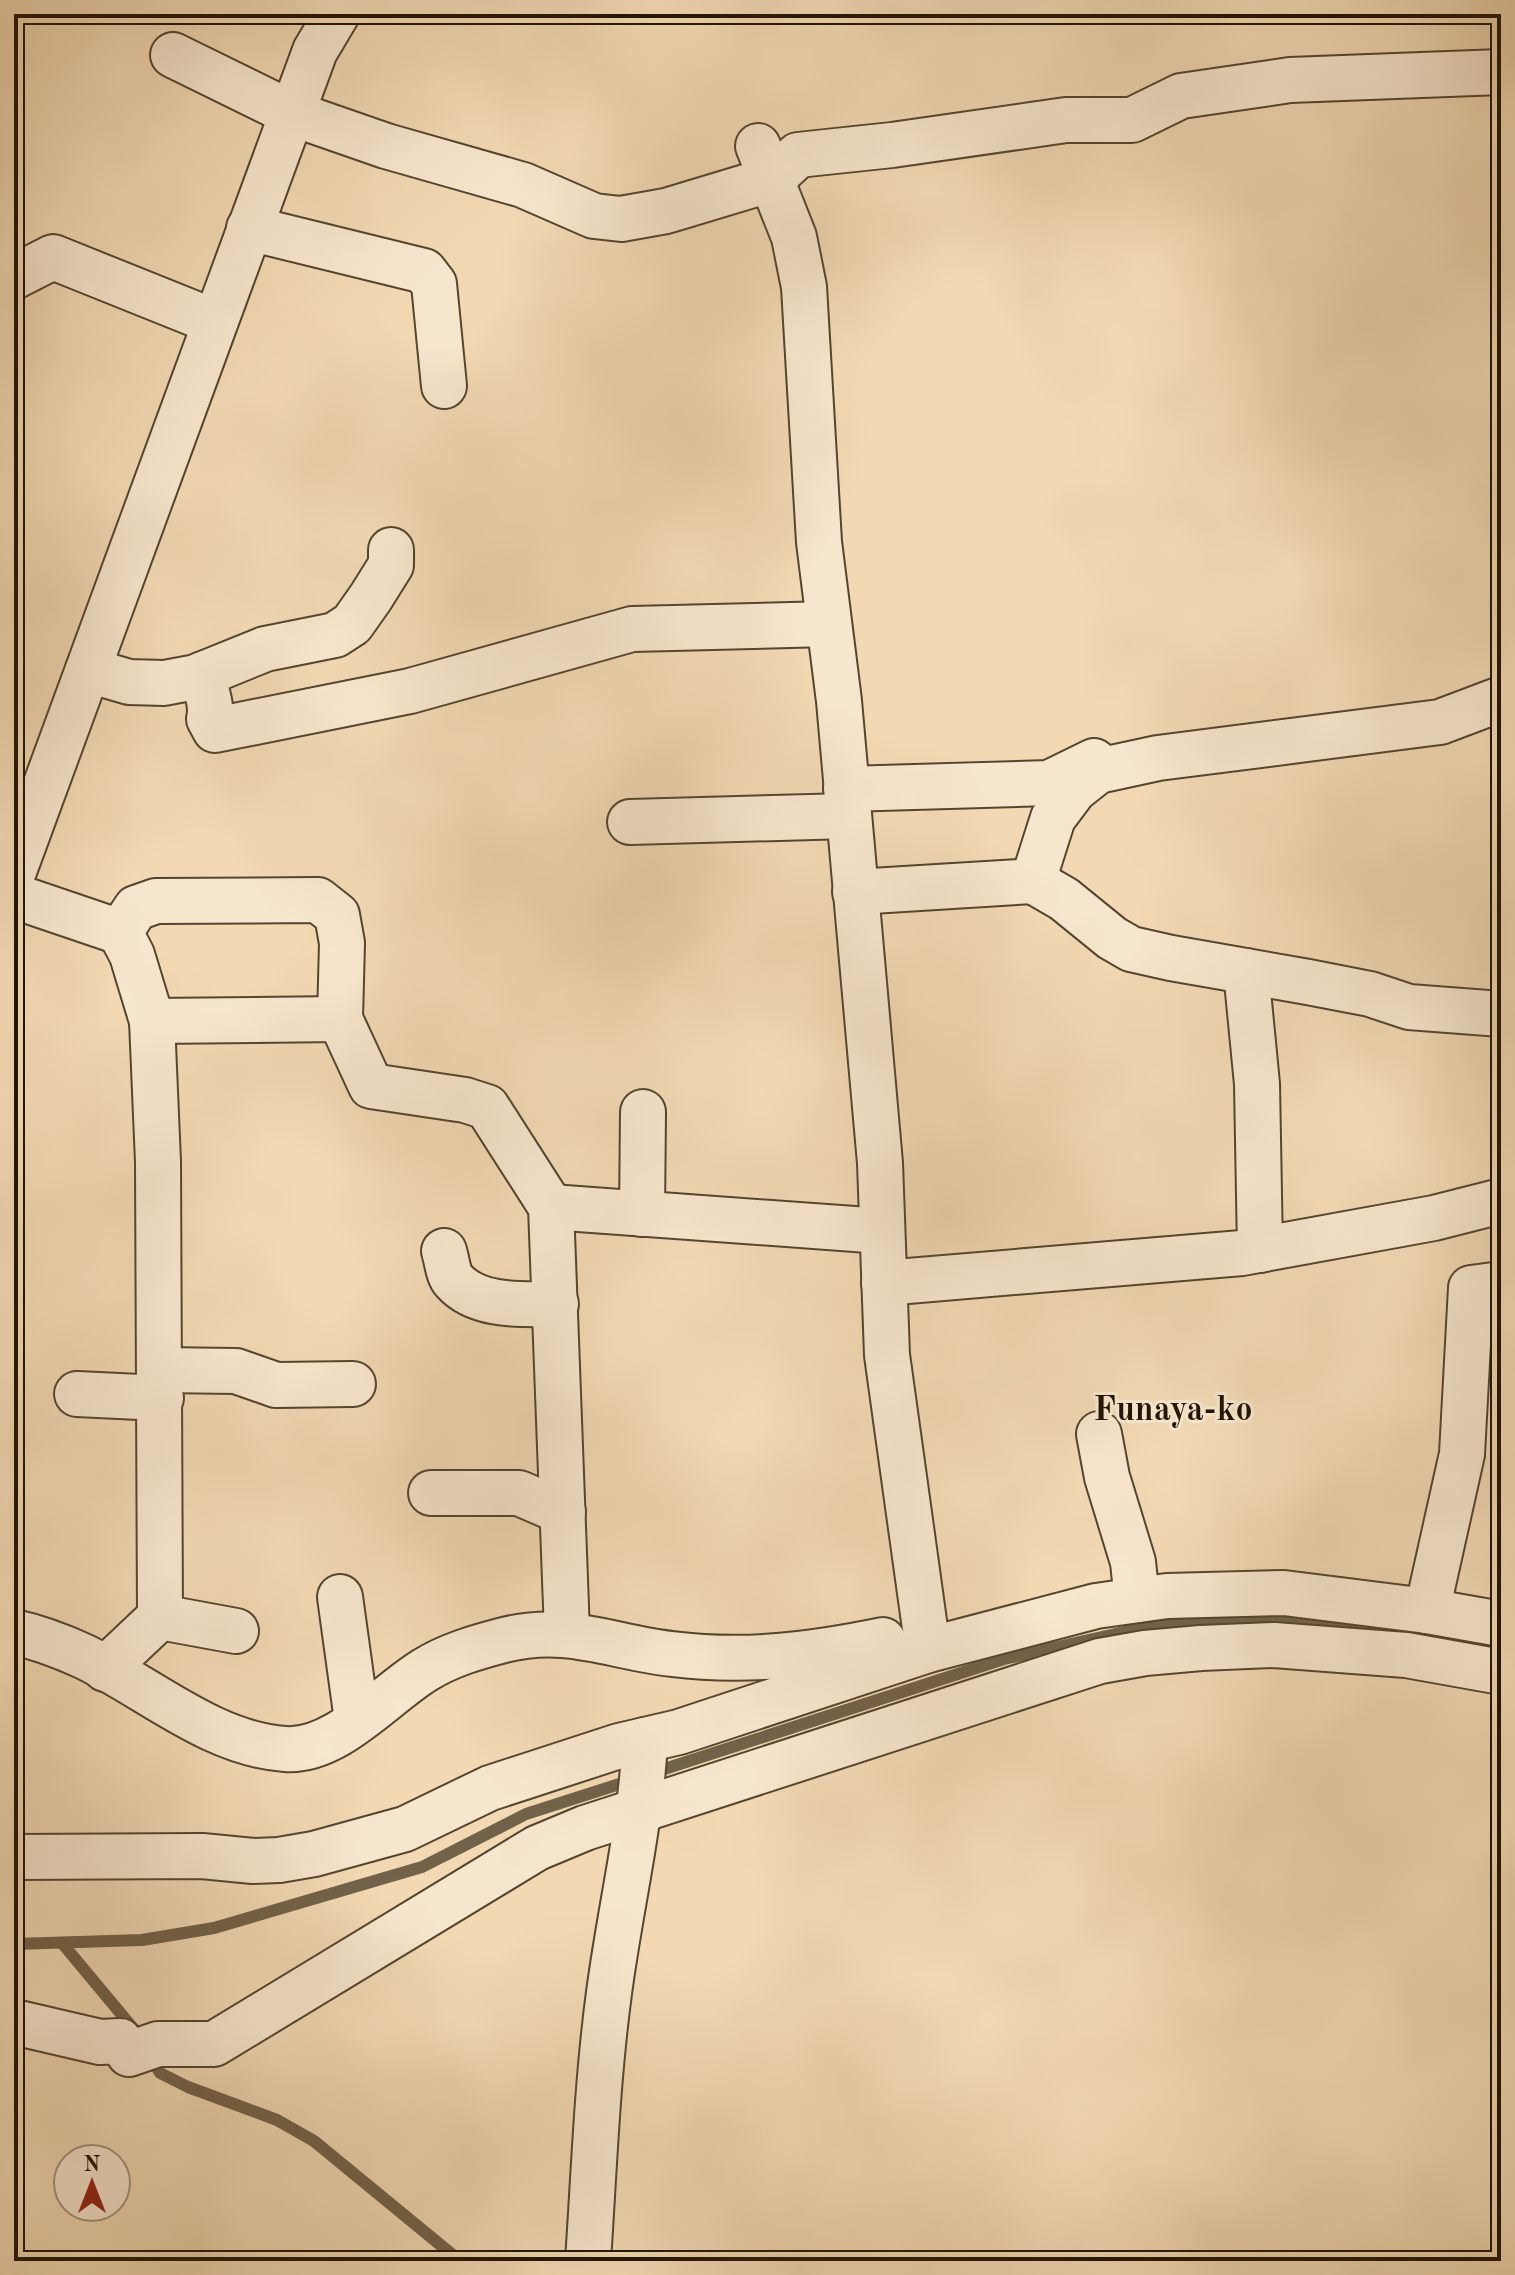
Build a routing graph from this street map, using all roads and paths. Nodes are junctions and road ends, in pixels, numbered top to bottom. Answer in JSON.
{"nodes":[{"id":1,"x":337,"y":14,"type":"edge"},
{"id":2,"x":173,"y":55,"type":"dead end"},
{"id":3,"x":1501,"y":72,"type":"edge"},
{"id":4,"x":291,"y":113,"type":"junction"},
{"id":5,"x":765,"y":163,"type":"junction"},
{"id":6,"x":249,"y":228,"type":"junction"},
{"id":7,"x":14,"y":277,"type":"edge"},
{"id":8,"x":215,"y":322,"type":"junction"},
{"id":9,"x":444,"y":386,"type":"dead end"},
{"id":10,"x":391,"y":550,"type":"dead end"},
{"id":11,"x":829,"y":624,"type":"junction"},
{"id":12,"x":88,"y":670,"type":"junction"},
{"id":13,"x":203,"y":674,"type":"junction"},
{"id":14,"x":1501,"y":699,"type":"edge"},
{"id":15,"x":1124,"y":763,"type":"junction"},
{"id":16,"x":30,"y":779,"type":"edge"},
{"id":17,"x":847,"y":802,"type":"junction"},
{"id":18,"x":630,"y":822,"type":"dead end"},
{"id":19,"x":14,"y":871,"type":"edge"},
{"id":20,"x":1033,"y":881,"type":"junction"},
{"id":21,"x":855,"y":892,"type":"junction"},
{"id":22,"x":14,"y":896,"type":"edge"},
{"id":23,"x":120,"y":932,"type":"junction"},
{"id":24,"x":1246,"y":971,"type":"junction"},
{"id":25,"x":1501,"y":1014,"type":"edge"},
{"id":26,"x":340,"y":1019,"type":"junction"},
{"id":27,"x":152,"y":1021,"type":"junction"},
{"id":28,"x":643,"y":1112,"type":"dead end"},
{"id":29,"x":1501,"y":1201,"type":"edge"},
{"id":30,"x":551,"y":1207,"type":"junction"},
{"id":31,"x":642,"y":1214,"type":"junction"},
{"id":32,"x":882,"y":1231,"type":"junction"},
{"id":33,"x":1260,"y":1250,"type":"junction"},
{"id":34,"x":444,"y":1251,"type":"dead end"},
{"id":35,"x":884,"y":1283,"type":"junction"},
{"id":36,"x":1501,"y":1284,"type":"edge"},
{"id":37,"x":556,"y":1304,"type":"junction"},
{"id":38,"x":160,"y":1384,"type":"junction"},
{"id":39,"x":353,"y":1384,"type":"dead end"},
{"id":40,"x":77,"y":1394,"type":"dead end"},
{"id":41,"x":1099,"y":1434,"type":"dead end"},
{"id":42,"x":431,"y":1493,"type":"dead end"},
{"id":43,"x":563,"y":1512,"type":"junction"},
{"id":44,"x":340,"y":1597,"type":"dead end"},
{"id":45,"x":1137,"y":1600,"type":"junction"},
{"id":46,"x":1427,"y":1611,"type":"junction"},
{"id":47,"x":160,"y":1617,"type":"junction"},
{"id":48,"x":1501,"y":1624,"type":"edge"},
{"id":49,"x":236,"y":1631,"type":"dead end"},
{"id":50,"x":14,"y":1632,"type":"edge"},
{"id":51,"x":567,"y":1633,"type":"junction"},
{"id":52,"x":926,"y":1640,"type":"junction"},
{"id":53,"x":105,"y":1669,"type":"junction"},
{"id":54,"x":1501,"y":1672,"type":"edge"},
{"id":55,"x":357,"y":1720,"type":"junction"},
{"id":56,"x":645,"y":1745,"type":"junction"},
{"id":57,"x":639,"y":1803,"type":"junction"},
{"id":58,"x":14,"y":1857,"type":"edge"},
{"id":59,"x":14,"y":2022,"type":"edge"},
{"id":60,"x":588,"y":2261,"type":"edge"}],
"edges":[{"from":1,"to":4,"type":"street"},
{"from":2,"to":4,"type":"street"},
{"from":3,"to":5,"type":"street"},
{"from":4,"to":5,"type":"street"},
{"from":4,"to":6,"type":"street"},
{"from":5,"to":11,"type":"street"},
{"from":6,"to":8,"type":"street"},
{"from":6,"to":9,"type":"street"},
{"from":7,"to":8,"type":"street"},
{"from":8,"to":12,"type":"street"},
{"from":10,"to":13,"type":"street"},
{"from":11,"to":13,"type":"street"},
{"from":11,"to":17,"type":"street"},
{"from":12,"to":13,"type":"street"},
{"from":12,"to":16,"type":"street"},
{"from":14,"to":15,"type":"street"},
{"from":15,"to":17,"type":"street"},
{"from":15,"to":20,"type":"street"},
{"from":16,"to":19,"type":"street"},
{"from":17,"to":18,"type":"street"},
{"from":17,"to":21,"type":"street"},
{"from":20,"to":21,"type":"street"},
{"from":20,"to":24,"type":"street"},
{"from":21,"to":32,"type":"street"},
{"from":22,"to":23,"type":"street"},
{"from":23,"to":26,"type":"street"},
{"from":23,"to":27,"type":"street"},
{"from":24,"to":25,"type":"street"},
{"from":24,"to":33,"type":"street"},
{"from":26,"to":27,"type":"street"},
{"from":26,"to":30,"type":"street"},
{"from":27,"to":38,"type":"street"},
{"from":28,"to":31,"type":"street"},
{"from":29,"to":33,"type":"street"},
{"from":30,"to":31,"type":"street"},
{"from":30,"to":37,"type":"street"},
{"from":31,"to":32,"type":"street"},
{"from":32,"to":35,"type":"street"},
{"from":33,"to":35,"type":"street"},
{"from":34,"to":37,"type":"street"},
{"from":35,"to":52,"type":"street"},
{"from":36,"to":46,"type":"street"},
{"from":37,"to":43,"type":"street"},
{"from":38,"to":39,"type":"street"},
{"from":38,"to":40,"type":"street"},
{"from":38,"to":47,"type":"street"},
{"from":41,"to":45,"type":"street"},
{"from":42,"to":43,"type":"street"},
{"from":43,"to":51,"type":"street"},
{"from":44,"to":55,"type":"street"},
{"from":45,"to":46,"type":"street"},
{"from":45,"to":52,"type":"street"},
{"from":46,"to":48,"type":"street"},
{"from":47,"to":49,"type":"street"},
{"from":47,"to":53,"type":"street"},
{"from":50,"to":53,"type":"street"},
{"from":51,"to":52,"type":"street"},
{"from":51,"to":55,"type":"street"},
{"from":52,"to":56,"type":"street"},
{"from":53,"to":55,"type":"street"},
{"from":54,"to":57,"type":"street"},
{"from":56,"to":57,"type":"street"},
{"from":56,"to":58,"type":"street"},
{"from":57,"to":59,"type":"street"},
{"from":57,"to":60,"type":"street"}]}
